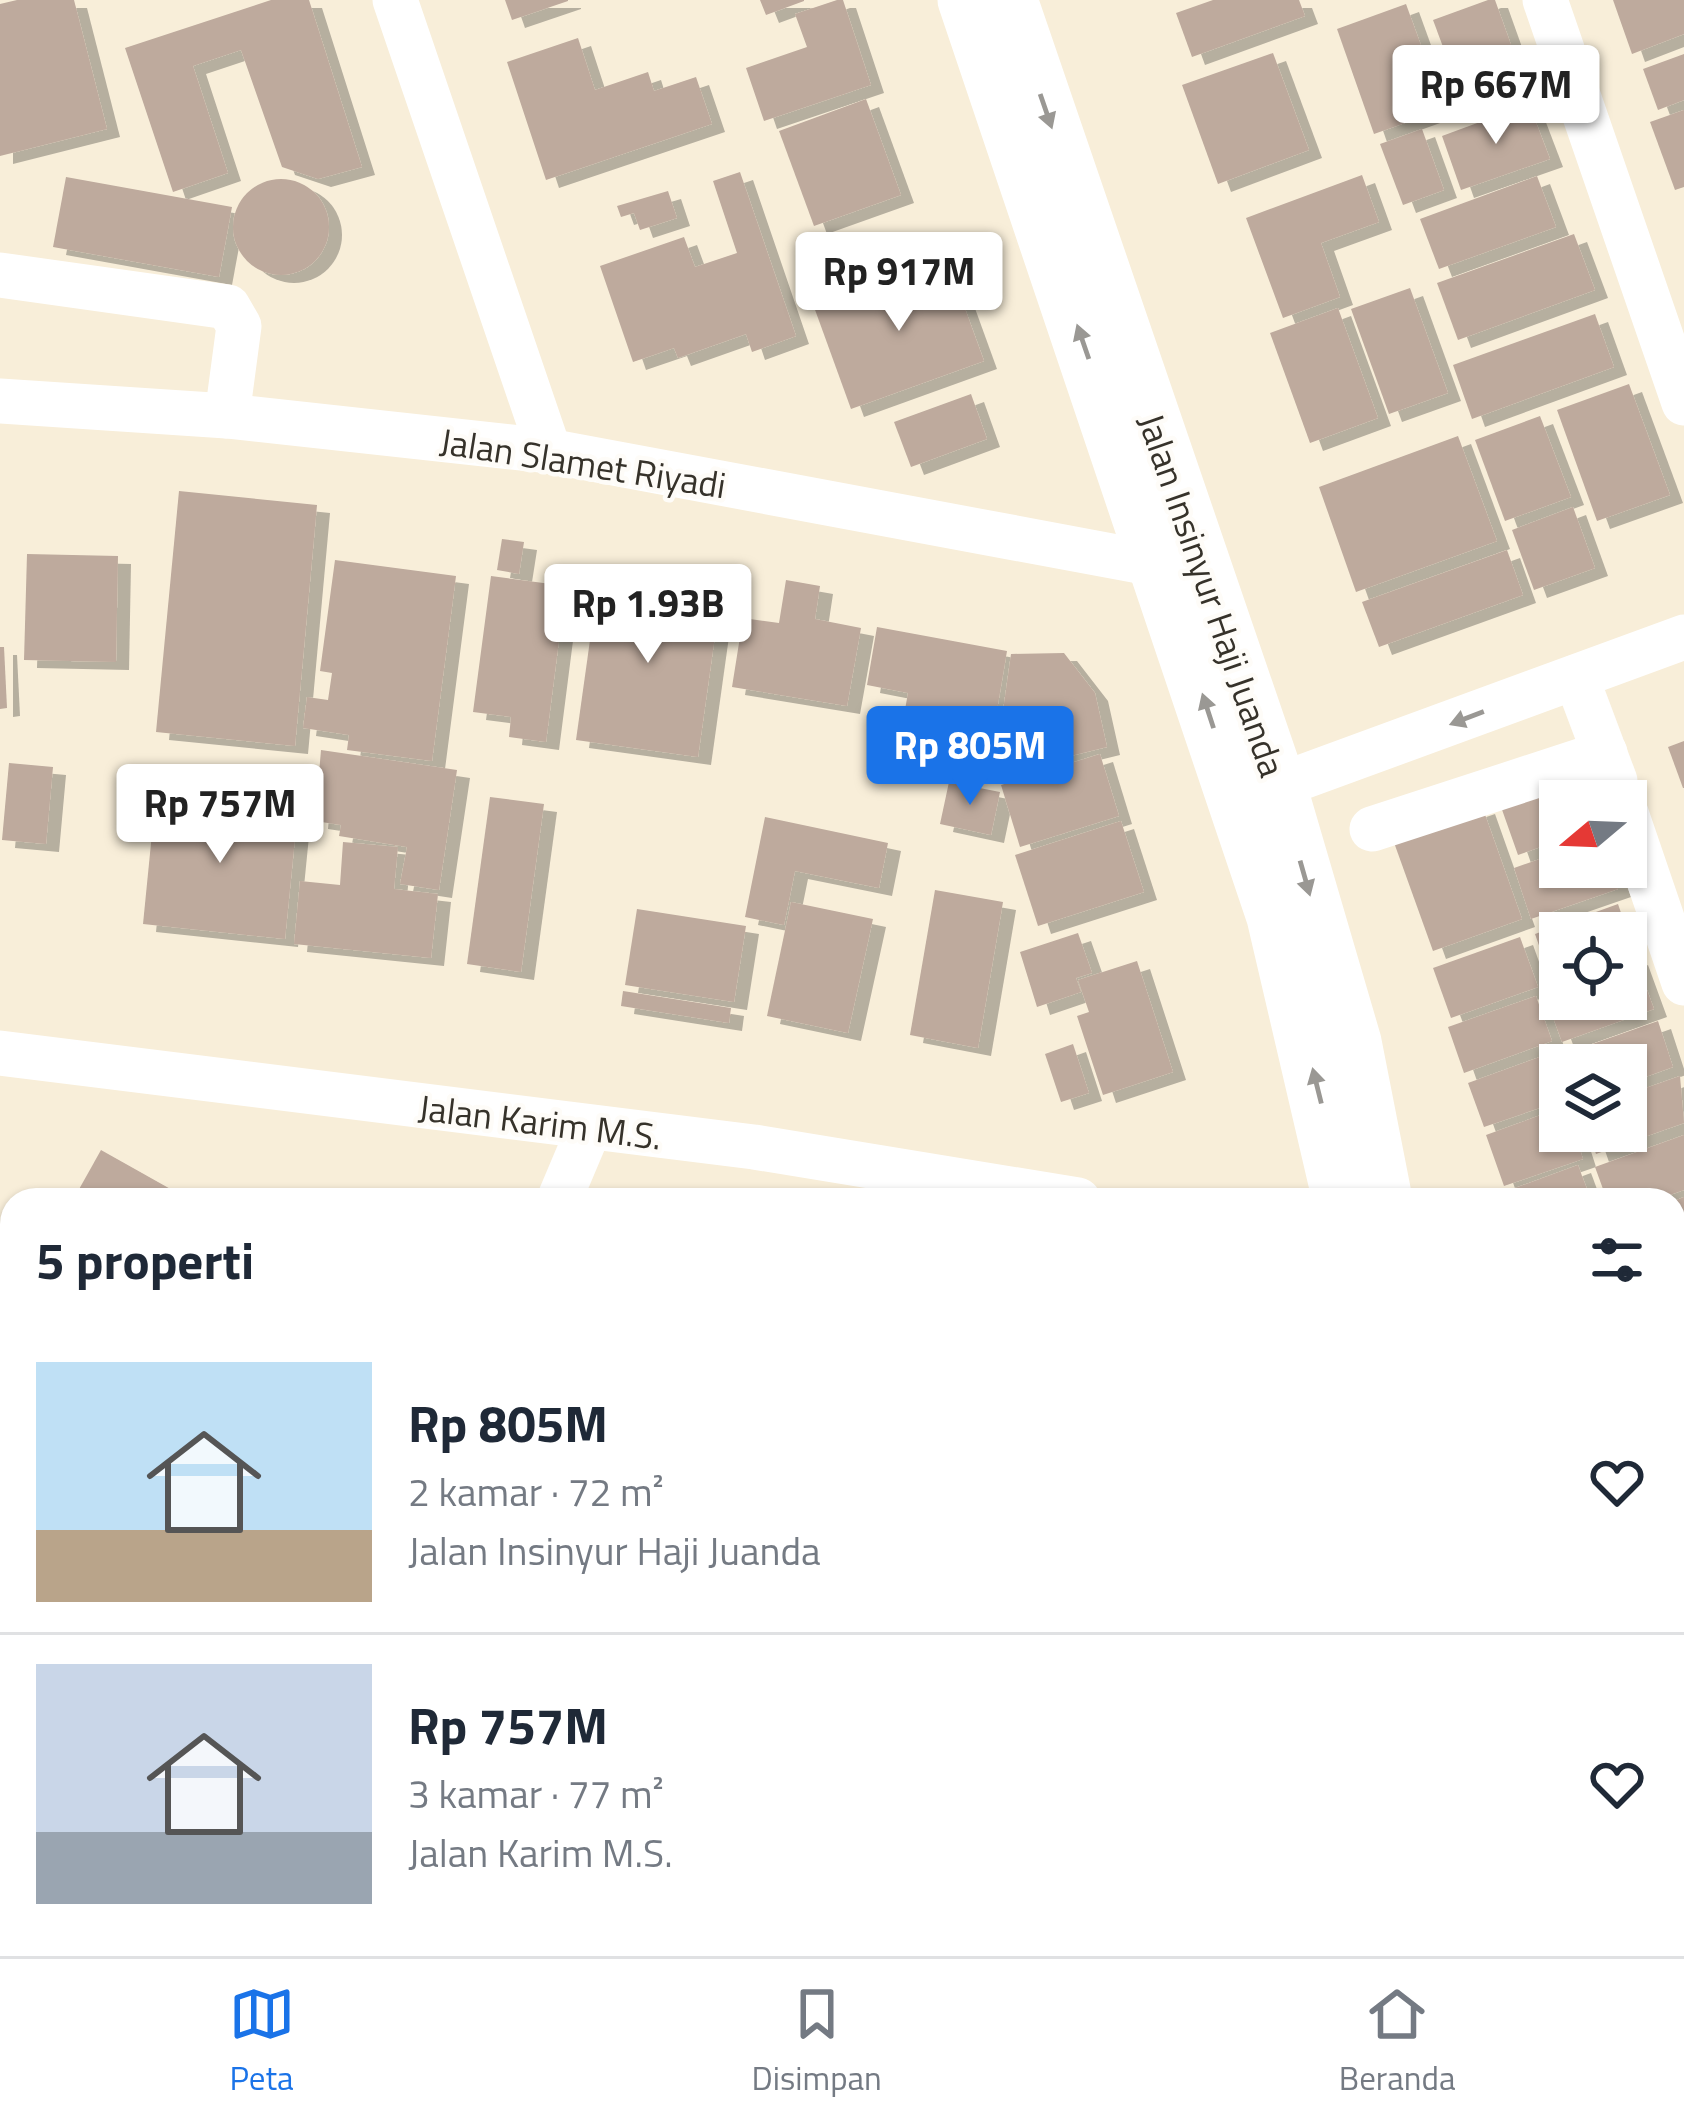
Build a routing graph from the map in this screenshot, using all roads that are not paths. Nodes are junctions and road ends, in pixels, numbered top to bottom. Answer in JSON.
{"nodes":[{"id":1,"x":395,"y":0,"type":"edge"},
{"id":2,"x":966,"y":0,"type":"edge"},
{"id":3,"x":1009,"y":0,"type":"edge"},
{"id":4,"x":1545,"y":0,"type":"edge"},
{"id":5,"x":0,"y":275,"type":"edge"},
{"id":6,"x":0,"y":401,"type":"edge"},
{"id":7,"x":1684,"y":403,"type":"edge"},
{"id":8,"x":227,"y":416,"type":"junction"},
{"id":9,"x":549,"y":452,"type":"junction"},
{"id":10,"x":1160,"y":565,"type":"junction"},
{"id":11,"x":1684,"y":638,"type":"edge"},
{"id":12,"x":1576,"y":676,"type":"junction"},
{"id":13,"x":1605,"y":753,"type":"junction"},
{"id":14,"x":1615,"y":780,"type":"edge"},
{"id":15,"x":1278,"y":787,"type":"junction"},
{"id":16,"x":1372,"y":830,"type":"dead end"},
{"id":17,"x":1647,"y":874,"type":"edge"},
{"id":18,"x":1684,"y":982,"type":"edge"},
{"id":19,"x":2,"y":1057,"type":"edge"},
{"id":20,"x":589,"y":1129,"type":"junction"},
{"id":21,"x":564,"y":1188,"type":"edge"},
{"id":22,"x":1005,"y":1188,"type":"edge"},
{"id":23,"x":1338,"y":1188,"type":"edge"},
{"id":24,"x":1382,"y":1188,"type":"edge"}],
"edges":[{"from":1,"to":9,"type":"street"},
{"from":10,"to":2,"type":"main road","name":"Jalan Insinyur Haji Juanda","one_way":true},
{"from":3,"to":15,"type":"main road","name":"Jalan Insinyur Haji Juanda","one_way":true},
{"from":4,"to":7,"type":"street"},
{"from":5,"to":8,"type":"street"},
{"from":6,"to":8,"type":"street","name":"Jalan Slamet Riyadi"},
{"from":8,"to":9,"type":"street","name":"Jalan Slamet Riyadi"},
{"from":9,"to":10,"type":"street","name":"Jalan Slamet Riyadi"},
{"from":23,"to":10,"type":"main road","name":"Jalan Insinyur Haji Juanda","one_way":true},
{"from":11,"to":12,"type":"street"},
{"from":12,"to":13,"type":"street"},
{"from":12,"to":15,"type":"street","one_way":true},
{"from":13,"to":14,"type":"street"},
{"from":13,"to":16,"type":"street"},
{"from":15,"to":24,"type":"main road","name":"Jalan Insinyur Haji Juanda","one_way":true},
{"from":17,"to":18,"type":"street"},
{"from":19,"to":20,"type":"street","name":"Jalan Karim M.S."},
{"from":20,"to":21,"type":"street"},
{"from":20,"to":22,"type":"street","name":"Jalan Karim M.S."}]}
